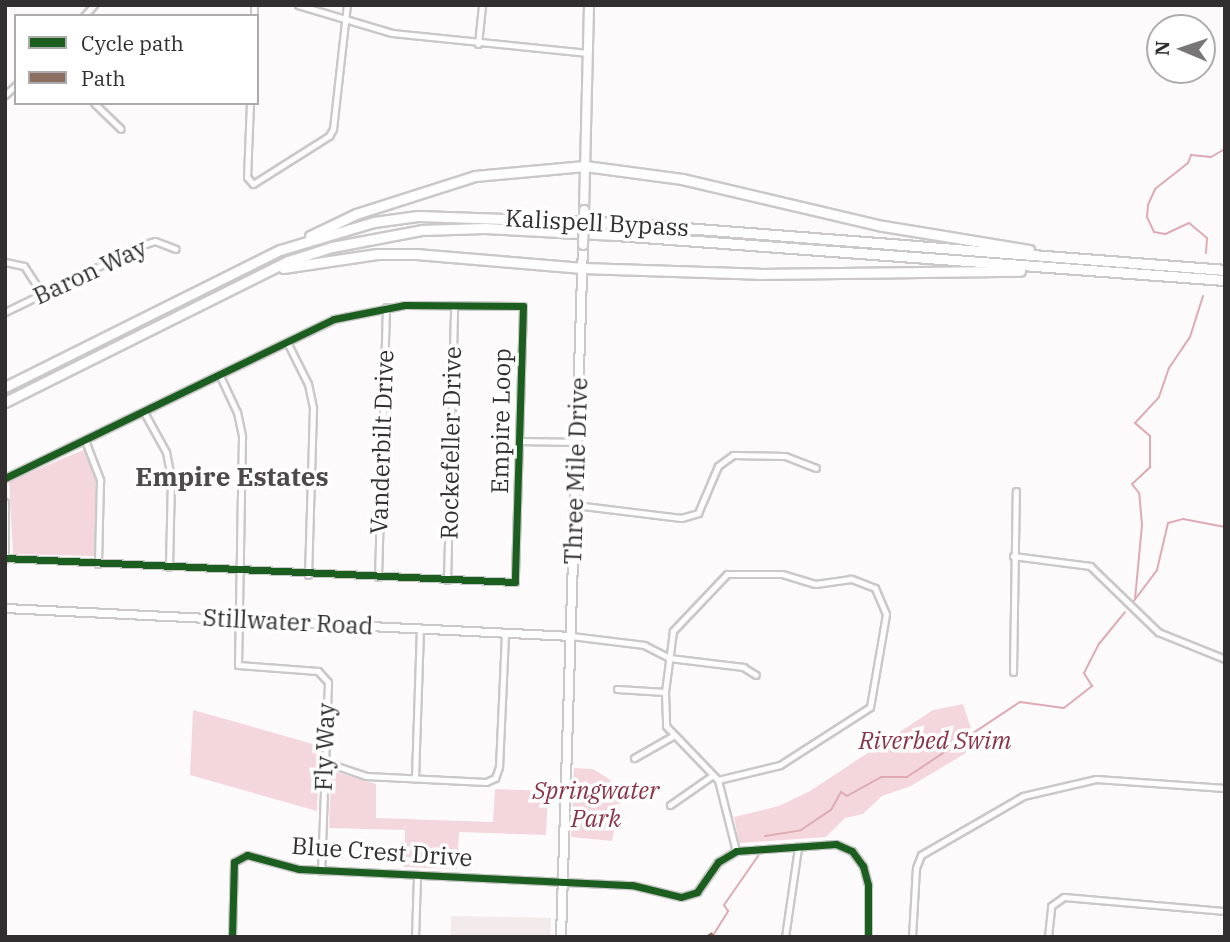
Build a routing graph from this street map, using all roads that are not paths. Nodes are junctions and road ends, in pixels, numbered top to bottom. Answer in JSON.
{"nodes":[{"id":1,"x":298,"y":5,"type":"edge"},
{"id":2,"x":347,"y":5,"type":"edge"},
{"id":3,"x":482,"y":5,"type":"edge"},
{"id":4,"x":589,"y":5,"type":"edge"},
{"id":5,"x":344,"y":19,"type":"junction"},
{"id":6,"x":478,"y":44,"type":"junction"},
{"id":7,"x":588,"y":53,"type":"junction"},
{"id":8,"x":96,"y":105,"type":"edge"},
{"id":9,"x":250,"y":105,"type":"edge"},
{"id":10,"x":121,"y":130,"type":"dead end"},
{"id":11,"x":585,"y":166,"type":"junction"},
{"id":12,"x":300,"y":243,"type":"junction"},
{"id":13,"x":176,"y":249,"type":"dead end"},
{"id":14,"x":1080,"y":258,"type":"junction"},
{"id":15,"x":5,"y":262,"type":"edge"},
{"id":16,"x":582,"y":268,"type":"junction"},
{"id":17,"x":1048,"y":268,"type":"junction"},
{"id":18,"x":1225,"y":270,"type":"edge"},
{"id":19,"x":268,"y":271,"type":"junction"},
{"id":20,"x":1225,"y":280,"type":"edge"},
{"id":21,"x":43,"y":295,"type":"junction"},
{"id":22,"x":454,"y":305,"type":"junction"},
{"id":23,"x":386,"y":307,"type":"junction"},
{"id":24,"x":5,"y":312,"type":"edge"},
{"id":25,"x":287,"y":342,"type":"junction"},
{"id":26,"x":220,"y":376,"type":"junction"},
{"id":27,"x":5,"y":387,"type":"edge"},
{"id":28,"x":5,"y":402,"type":"edge"},
{"id":29,"x":145,"y":414,"type":"junction"},
{"id":30,"x":520,"y":441,"type":"junction"},
{"id":31,"x":578,"y":442,"type":"junction"},
{"id":32,"x":86,"y":443,"type":"junction"},
{"id":33,"x":816,"y":468,"type":"dead end"},
{"id":34,"x":5,"y":478,"type":"edge"},
{"id":35,"x":1016,"y":491,"type":"dead end"},
{"id":36,"x":5,"y":502,"type":"edge"},
{"id":37,"x":575,"y":505,"type":"junction"},
{"id":38,"x":1013,"y":556,"type":"junction"},
{"id":39,"x":5,"y":558,"type":"edge"},
{"id":40,"x":98,"y":564,"type":"junction"},
{"id":41,"x":169,"y":567,"type":"junction"},
{"id":42,"x":238,"y":571,"type":"junction"},
{"id":43,"x":308,"y":575,"type":"junction"},
{"id":44,"x":378,"y":577,"type":"junction"},
{"id":45,"x":447,"y":580,"type":"junction"},
{"id":46,"x":5,"y":608,"type":"edge"},
{"id":47,"x":236,"y":620,"type":"junction"},
{"id":48,"x":420,"y":629,"type":"junction"},
{"id":49,"x":505,"y":635,"type":"junction"},
{"id":50,"x":571,"y":636,"type":"junction"},
{"id":51,"x":668,"y":657,"type":"junction"},
{"id":52,"x":1225,"y":659,"type":"edge"},
{"id":53,"x":1013,"y":672,"type":"dead end"},
{"id":54,"x":756,"y":675,"type":"dead end"},
{"id":55,"x":617,"y":689,"type":"dead end"},
{"id":56,"x":665,"y":692,"type":"junction"},
{"id":57,"x":671,"y":737,"type":"junction"},
{"id":58,"x":634,"y":758,"type":"dead end"},
{"id":59,"x":325,"y":762,"type":"junction"},
{"id":60,"x":716,"y":777,"type":"junction"},
{"id":61,"x":415,"y":778,"type":"junction"},
{"id":62,"x":1225,"y":788,"type":"edge"},
{"id":63,"x":670,"y":805,"type":"dead end"},
{"id":64,"x":798,"y":848,"type":"junction"},
{"id":65,"x":736,"y":851,"type":"junction"},
{"id":66,"x":321,"y":871,"type":"junction"},
{"id":67,"x":417,"y":877,"type":"junction"},
{"id":68,"x":563,"y":880,"type":"junction"},
{"id":69,"x":1225,"y":911,"type":"edge"},
{"id":70,"x":232,"y":937,"type":"edge"},
{"id":71,"x":415,"y":937,"type":"edge"},
{"id":72,"x":561,"y":937,"type":"edge"},
{"id":73,"x":785,"y":937,"type":"edge"},
{"id":74,"x":868,"y":937,"type":"edge"},
{"id":75,"x":912,"y":937,"type":"edge"},
{"id":76,"x":1048,"y":937,"type":"edge"}],
"edges":[{"from":1,"to":5,"type":"street"},
{"from":2,"to":5,"type":"street"},
{"from":3,"to":6,"type":"street"},
{"from":4,"to":7,"type":"main road","name":"Three Mile Drive"},
{"from":5,"to":6,"type":"street"},
{"from":5,"to":9,"type":"street"},
{"from":6,"to":7,"type":"street"},
{"from":7,"to":11,"type":"main road","name":"Three Mile Drive"},
{"from":8,"to":10,"type":"street"},
{"from":11,"to":12,"type":"highway"},
{"from":11,"to":14,"type":"highway"},
{"from":11,"to":16,"type":"main road","name":"Three Mile Drive","bridge":true},
{"from":12,"to":14,"type":"highway","name":"Kalispell Bypass"},
{"from":12,"to":27,"type":"highway","name":"Kalispell Bypass"},
{"from":13,"to":21,"type":"street","name":"Baron Way"},
{"from":14,"to":18,"type":"highway","name":"Kalispell Bypass"},
{"from":15,"to":21,"type":"street"},
{"from":16,"to":17,"type":"highway"},
{"from":16,"to":19,"type":"highway"},
{"from":16,"to":31,"type":"main road","name":"Three Mile Drive"},
{"from":17,"to":19,"type":"highway","name":"Kalispell Bypass"},
{"from":17,"to":20,"type":"highway","name":"Kalispell Bypass"},
{"from":19,"to":28,"type":"highway","name":"Kalispell Bypass"},
{"from":21,"to":24,"type":"street","name":"Baron Way"},
{"from":22,"to":23,"type":"street","name":"Empire Loop"},
{"from":22,"to":30,"type":"street","name":"Empire Loop"},
{"from":22,"to":45,"type":"street","name":"Rockefeller Drive"},
{"from":23,"to":25,"type":"street","name":"Empire Loop"},
{"from":23,"to":44,"type":"street","name":"Vanderbilt Drive"},
{"from":25,"to":26,"type":"street","name":"Empire Loop"},
{"from":25,"to":43,"type":"street"},
{"from":26,"to":29,"type":"street","name":"Empire Loop"},
{"from":26,"to":42,"type":"street"},
{"from":29,"to":32,"type":"street","name":"Empire Loop"},
{"from":29,"to":41,"type":"street"},
{"from":30,"to":31,"type":"street","name":"Empire Loop"},
{"from":30,"to":45,"type":"street","name":"Empire Loop"},
{"from":31,"to":37,"type":"main road","name":"Three Mile Drive"},
{"from":32,"to":34,"type":"street","name":"Empire Loop"},
{"from":32,"to":40,"type":"street"},
{"from":33,"to":37,"type":"street"},
{"from":35,"to":38,"type":"street"},
{"from":36,"to":39,"type":"street"},
{"from":37,"to":50,"type":"main road","name":"Three Mile Drive"},
{"from":38,"to":52,"type":"street"},
{"from":38,"to":53,"type":"street"},
{"from":39,"to":40,"type":"street","name":"Empire Loop"},
{"from":40,"to":41,"type":"street","name":"Empire Loop"},
{"from":41,"to":42,"type":"street","name":"Empire Loop"},
{"from":42,"to":43,"type":"street","name":"Empire Loop"},
{"from":42,"to":47,"type":"street"},
{"from":43,"to":44,"type":"street","name":"Empire Loop"},
{"from":44,"to":45,"type":"street","name":"Empire Loop"},
{"from":46,"to":47,"type":"street","name":"Stillwater Road"},
{"from":47,"to":48,"type":"street","name":"Stillwater Road"},
{"from":47,"to":59,"type":"street","name":"Fly Way"},
{"from":48,"to":49,"type":"street","name":"Stillwater Road"},
{"from":48,"to":61,"type":"street"},
{"from":49,"to":50,"type":"street","name":"Stillwater Road"},
{"from":49,"to":61,"type":"street"},
{"from":50,"to":51,"type":"street"},
{"from":50,"to":68,"type":"main road","name":"Three Mile Drive"},
{"from":51,"to":54,"type":"street"},
{"from":51,"to":56,"type":"street"},
{"from":51,"to":60,"type":"street"},
{"from":55,"to":56,"type":"street"},
{"from":56,"to":57,"type":"street"},
{"from":57,"to":58,"type":"street"},
{"from":57,"to":60,"type":"street"},
{"from":59,"to":61,"type":"street"},
{"from":59,"to":66,"type":"street","name":"Fly Way"},
{"from":60,"to":63,"type":"street"},
{"from":60,"to":65,"type":"street"},
{"from":62,"to":75,"type":"street"},
{"from":64,"to":65,"type":"street"},
{"from":64,"to":73,"type":"street"},
{"from":64,"to":74,"type":"street"},
{"from":65,"to":68,"type":"street","name":"Blue Crest Drive"},
{"from":66,"to":67,"type":"street","name":"Blue Crest Drive"},
{"from":66,"to":70,"type":"street","name":"Blue Crest Drive"},
{"from":67,"to":68,"type":"street","name":"Blue Crest Drive"},
{"from":67,"to":71,"type":"street","name":"Blue Crest Drive"},
{"from":68,"to":72,"type":"main road","name":"Three Mile Drive"},
{"from":69,"to":76,"type":"street"}]}
